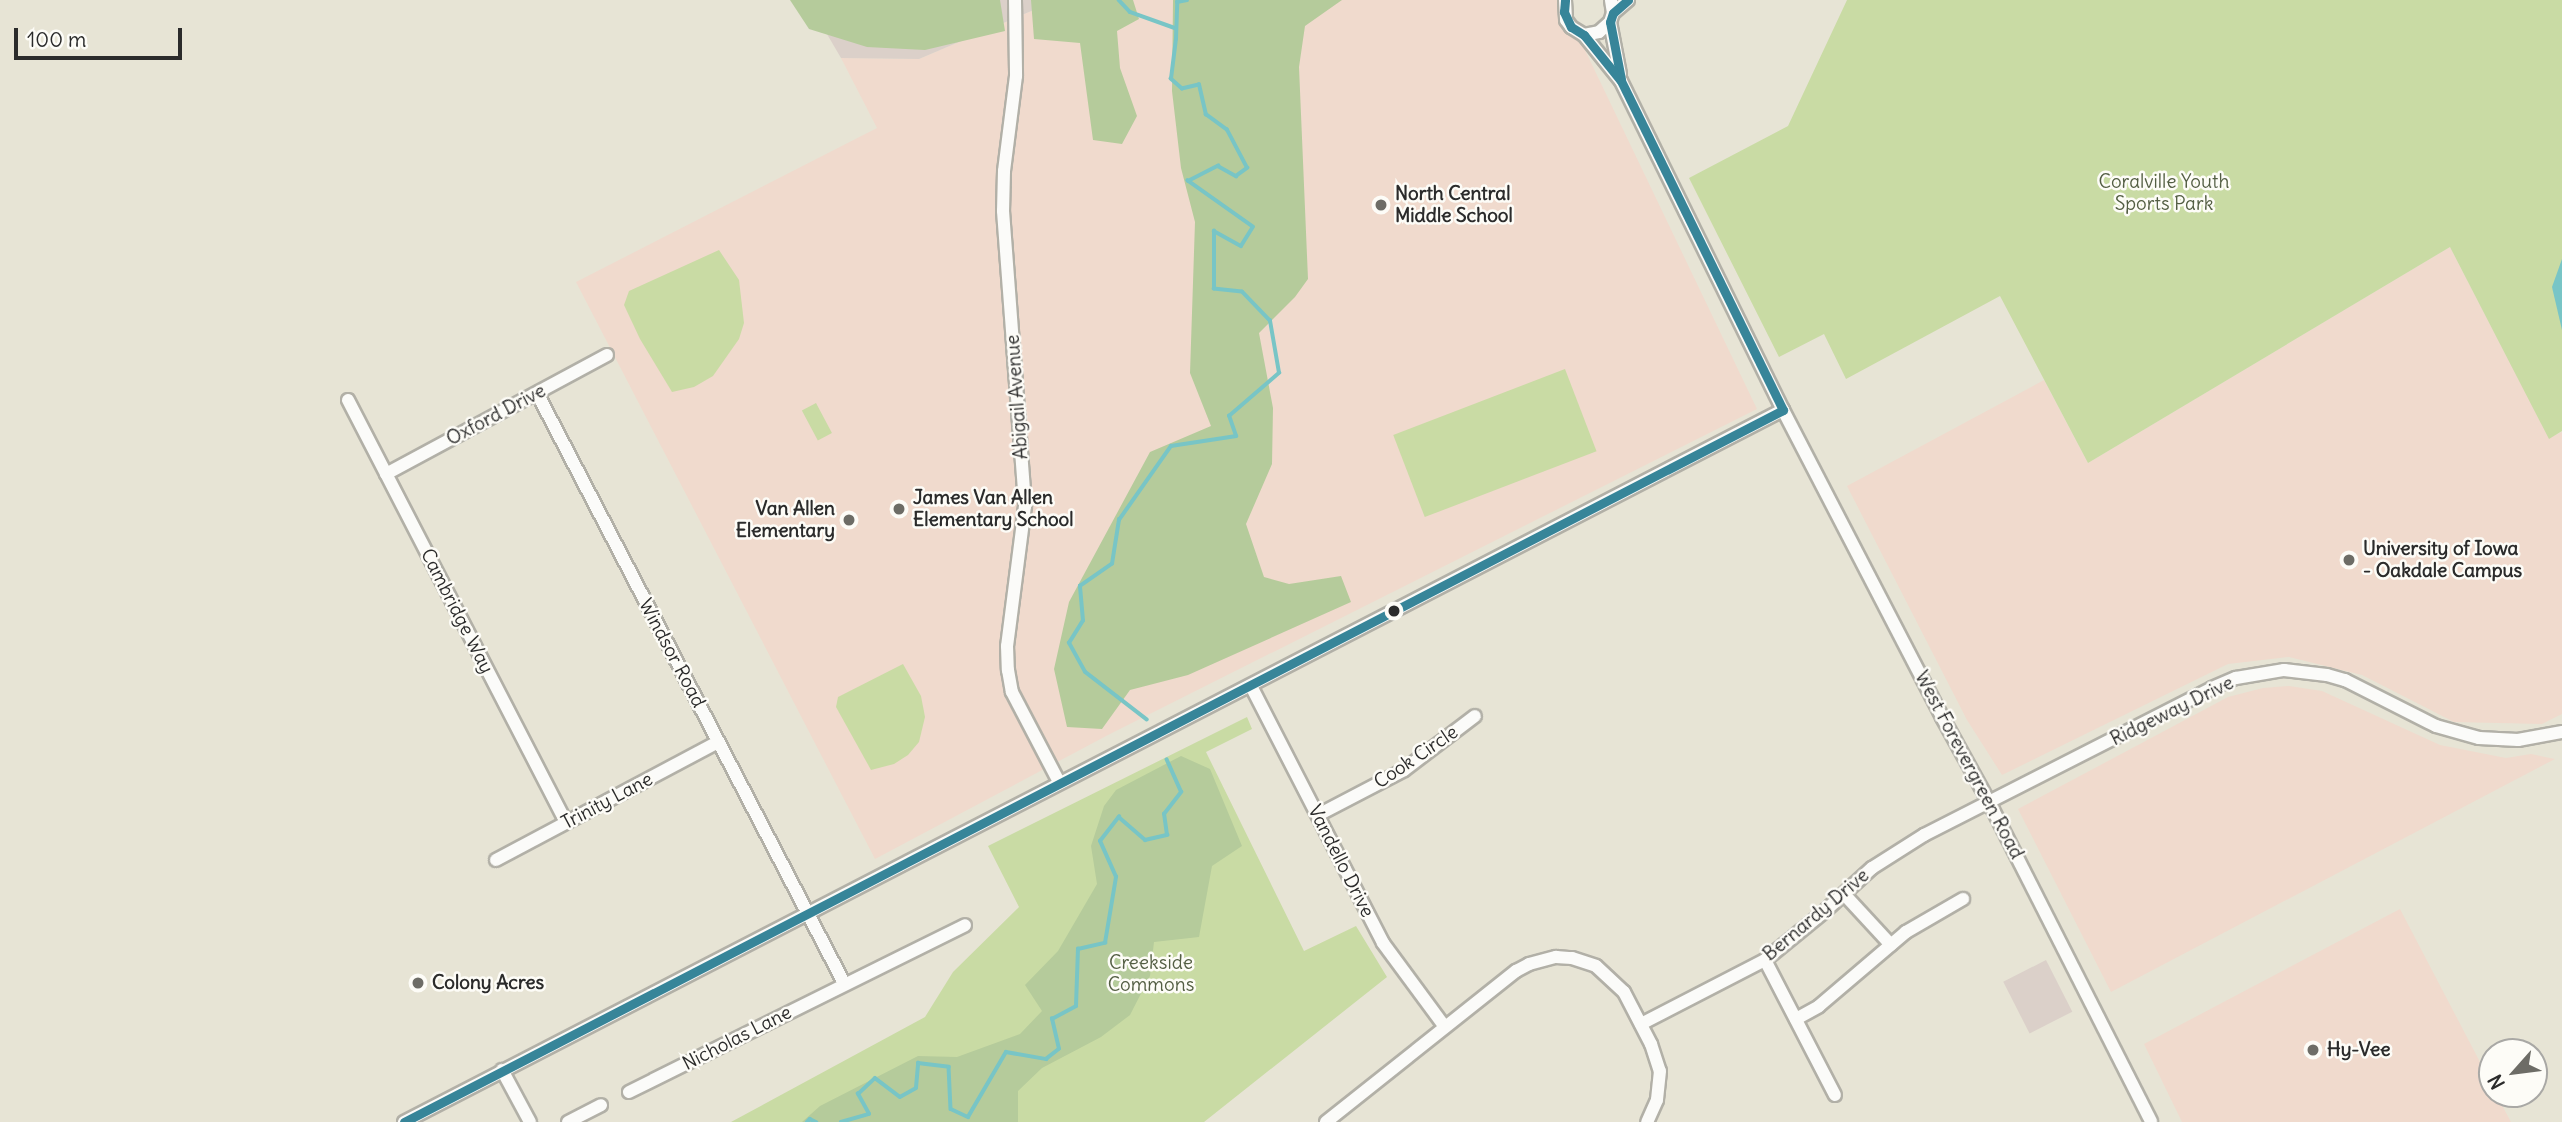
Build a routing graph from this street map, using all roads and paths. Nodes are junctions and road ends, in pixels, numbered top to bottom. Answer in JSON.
{"nodes":[{"id":1,"x":1015,"y":0,"type":"edge"},
{"id":2,"x":1565,"y":0,"type":"edge"},
{"id":3,"x":1629,"y":0,"type":"edge"},
{"id":4,"x":1612,"y":12,"type":"edge"},
{"id":5,"x":1584,"y":35,"type":"junction"},
{"id":6,"x":1621,"y":82,"type":"junction"},
{"id":7,"x":607,"y":355,"type":"dead end"},
{"id":8,"x":537,"y":393,"type":"junction"},
{"id":9,"x":348,"y":400,"type":"dead end"},
{"id":10,"x":1783,"y":410,"type":"junction"},
{"id":11,"x":386,"y":474,"type":"junction"},
{"id":12,"x":1251,"y":686,"type":"junction"},
{"id":13,"x":1475,"y":716,"type":"dead end"},
{"id":14,"x":2562,"y":732,"type":"edge"},
{"id":15,"x":718,"y":742,"type":"junction"},
{"id":16,"x":1059,"y":782,"type":"junction"},
{"id":17,"x":1990,"y":804,"type":"junction"},
{"id":18,"x":1318,"y":815,"type":"junction"},
{"id":19,"x":566,"y":822,"type":"junction"},
{"id":20,"x":496,"y":860,"type":"dead end"},
{"id":21,"x":1843,"y":894,"type":"junction"},
{"id":22,"x":1963,"y":899,"type":"dead end"},
{"id":23,"x":808,"y":914,"type":"junction"},
{"id":24,"x":965,"y":925,"type":"dead end"},
{"id":25,"x":1891,"y":944,"type":"junction"},
{"id":26,"x":1765,"y":960,"type":"junction"},
{"id":27,"x":844,"y":983,"type":"junction"},
{"id":28,"x":1796,"y":1019,"type":"junction"},
{"id":29,"x":1641,"y":1024,"type":"junction"},
{"id":30,"x":1446,"y":1027,"type":"junction"},
{"id":31,"x":502,"y":1070,"type":"junction"},
{"id":32,"x":629,"y":1093,"type":"dead end"},
{"id":33,"x":1835,"y":1095,"type":"dead end"},
{"id":34,"x":601,"y":1105,"type":"dead end"},
{"id":35,"x":404,"y":1122,"type":"edge"},
{"id":36,"x":530,"y":1122,"type":"edge"},
{"id":37,"x":568,"y":1122,"type":"edge"},
{"id":38,"x":1326,"y":1122,"type":"edge"},
{"id":39,"x":1647,"y":1122,"type":"edge"},
{"id":40,"x":2151,"y":1122,"type":"edge"}],
"edges":[{"from":1,"to":16,"type":"street","name":"Abigail Avenue"},
{"from":2,"to":5,"type":"street"},
{"from":3,"to":4,"type":"street"},
{"from":4,"to":5,"type":"street"},
{"from":4,"to":6,"type":"street"},
{"from":5,"to":6,"type":"street"},
{"from":6,"to":10,"type":"street","name":"West Forevergreen Road"},
{"from":7,"to":8,"type":"street","name":"Oxford Drive"},
{"from":8,"to":11,"type":"street","name":"Oxford Drive"},
{"from":8,"to":15,"type":"street","name":"Windsor Road"},
{"from":9,"to":11,"type":"street","name":"Cambridge Way"},
{"from":10,"to":12,"type":"street"},
{"from":10,"to":17,"type":"street","name":"West Forevergreen Road"},
{"from":11,"to":19,"type":"street","name":"Cambridge Way"},
{"from":12,"to":16,"type":"street"},
{"from":12,"to":18,"type":"street","name":"Vandello Drive"},
{"from":13,"to":18,"type":"street","name":"Cook Circle"},
{"from":14,"to":17,"type":"street","name":"Ridgeway Drive"},
{"from":15,"to":19,"type":"street","name":"Trinity Lane"},
{"from":15,"to":23,"type":"street","name":"Windsor Road"},
{"from":16,"to":23,"type":"street"},
{"from":17,"to":21,"type":"street","name":"Bernardy Drive"},
{"from":17,"to":40,"type":"street","name":"West Forevergreen Road"},
{"from":18,"to":30,"type":"street","name":"Vandello Drive"},
{"from":19,"to":20,"type":"street","name":"Trinity Lane"},
{"from":21,"to":25,"type":"street"},
{"from":21,"to":26,"type":"street","name":"Bernardy Drive"},
{"from":22,"to":25,"type":"street"},
{"from":23,"to":27,"type":"street"},
{"from":23,"to":31,"type":"street"},
{"from":24,"to":27,"type":"street","name":"Nicholas Lane"},
{"from":25,"to":28,"type":"street"},
{"from":26,"to":28,"type":"street"},
{"from":26,"to":29,"type":"street","name":"Bernardy Drive"},
{"from":27,"to":32,"type":"street","name":"Nicholas Lane"},
{"from":28,"to":33,"type":"street"},
{"from":29,"to":30,"type":"street"},
{"from":29,"to":39,"type":"street"},
{"from":30,"to":38,"type":"street"},
{"from":31,"to":35,"type":"street"},
{"from":31,"to":36,"type":"street"},
{"from":34,"to":37,"type":"street"}]}
